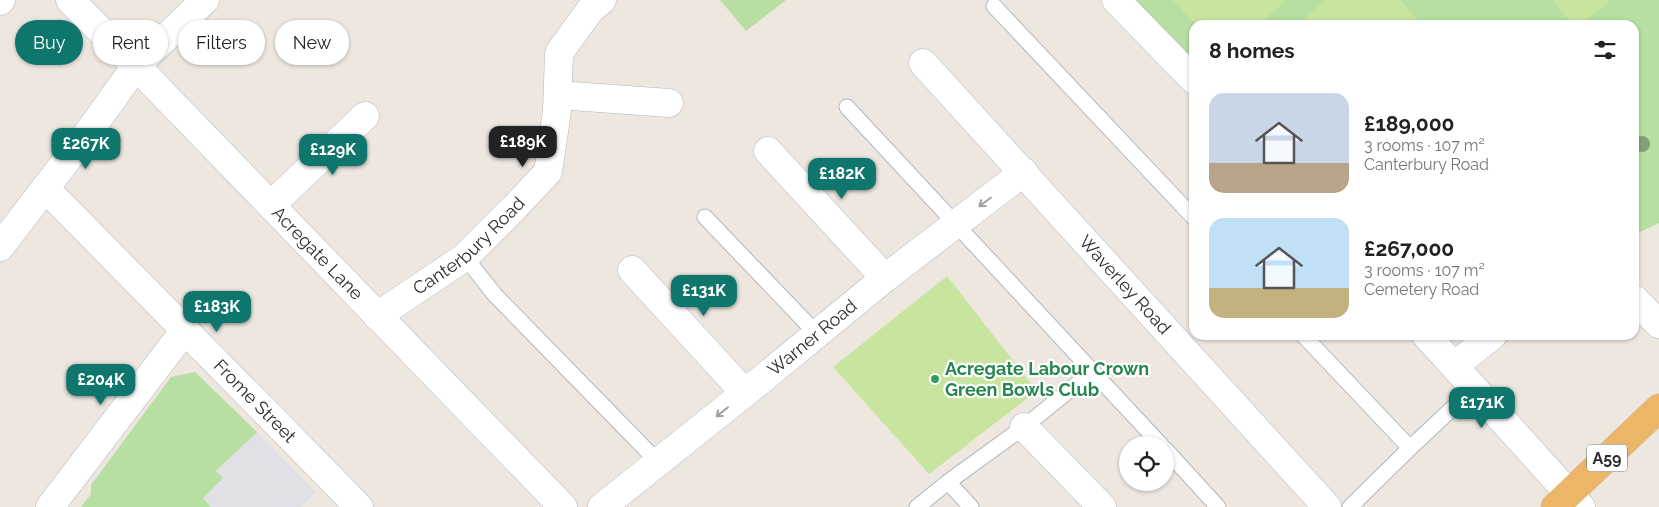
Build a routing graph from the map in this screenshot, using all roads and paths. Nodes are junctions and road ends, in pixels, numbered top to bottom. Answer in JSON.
{"nodes":[{"id":1,"x":70,"y":0,"type":"edge"},
{"id":2,"x":205,"y":0,"type":"edge"},
{"id":3,"x":602,"y":0,"type":"edge"},
{"id":4,"x":1116,"y":0,"type":"edge"},
{"id":5,"x":994,"y":6,"type":"dead end"},
{"id":6,"x":923,"y":63,"type":"dead end"},
{"id":7,"x":136,"y":66,"type":"junction"},
{"id":8,"x":1189,"y":75,"type":"edge"},
{"id":9,"x":558,"y":95,"type":"junction"},
{"id":10,"x":669,"y":104,"type":"dead end"},
{"id":11,"x":847,"y":107,"type":"dead end"},
{"id":12,"x":365,"y":116,"type":"dead end"},
{"id":13,"x":768,"y":151,"type":"dead end"},
{"id":14,"x":1024,"y":172,"type":"junction"},
{"id":15,"x":45,"y":188,"type":"junction"},
{"id":16,"x":271,"y":205,"type":"junction"},
{"id":17,"x":1189,"y":213,"type":"edge"},
{"id":18,"x":705,"y":217,"type":"dead end"},
{"id":19,"x":957,"y":224,"type":"junction"},
{"id":20,"x":0,"y":247,"type":"edge"},
{"id":21,"x":465,"y":257,"type":"junction"},
{"id":22,"x":632,"y":270,"type":"dead end"},
{"id":23,"x":885,"y":278,"type":"junction"},
{"id":24,"x":1639,"y":305,"type":"edge"},
{"id":25,"x":377,"y":316,"type":"junction"},
{"id":26,"x":1659,"y":324,"type":"edge"},
{"id":27,"x":185,"y":330,"type":"junction"},
{"id":28,"x":817,"y":334,"type":"junction"},
{"id":29,"x":1308,"y":340,"type":"edge"},
{"id":30,"x":1431,"y":340,"type":"edge"},
{"id":31,"x":1487,"y":340,"type":"edge"},
{"id":32,"x":1454,"y":366,"type":"junction"},
{"id":33,"x":1093,"y":371,"type":"junction"},
{"id":34,"x":1474,"y":388,"type":"junction"},
{"id":35,"x":745,"y":394,"type":"junction"},
{"id":36,"x":1659,"y":408,"type":"edge"},
{"id":37,"x":1024,"y":427,"type":"junction"},
{"id":38,"x":1153,"y":436,"type":"edge"},
{"id":39,"x":1410,"y":448,"type":"junction"},
{"id":40,"x":1174,"y":459,"type":"edge"},
{"id":41,"x":658,"y":462,"type":"junction"},
{"id":42,"x":948,"y":482,"type":"junction"},
{"id":43,"x":1568,"y":503,"type":"edge"},
{"id":44,"x":50,"y":507,"type":"edge"},
{"id":45,"x":359,"y":507,"type":"edge"},
{"id":46,"x":562,"y":507,"type":"edge"},
{"id":47,"x":602,"y":507,"type":"edge"},
{"id":48,"x":917,"y":507,"type":"edge"},
{"id":49,"x":972,"y":507,"type":"edge"},
{"id":50,"x":1102,"y":507,"type":"edge"},
{"id":51,"x":1218,"y":507,"type":"edge"},
{"id":52,"x":1327,"y":507,"type":"edge"},
{"id":53,"x":1350,"y":507,"type":"edge"}],
"edges":[{"from":1,"to":7,"type":"street","name":"Acregate Lane"},
{"from":2,"to":7,"type":"street"},
{"from":3,"to":9,"type":"street","name":"Canterbury Road"},
{"from":4,"to":8,"type":"street"},
{"from":5,"to":17,"type":"lane"},
{"from":6,"to":14,"type":"street","name":"Waverley Road"},
{"from":7,"to":15,"type":"street"},
{"from":7,"to":16,"type":"street","name":"Acregate Lane"},
{"from":9,"to":10,"type":"street"},
{"from":9,"to":21,"type":"street","name":"Canterbury Road"},
{"from":11,"to":19,"type":"lane"},
{"from":12,"to":16,"type":"street"},
{"from":13,"to":23,"type":"street"},
{"from":14,"to":19,"type":"street","name":"Warner Road","one_way":true},
{"from":14,"to":52,"type":"street","name":"Waverley Road"},
{"from":15,"to":20,"type":"street"},
{"from":15,"to":27,"type":"street","name":"Frome Street"},
{"from":16,"to":25,"type":"street","name":"Acregate Lane"},
{"from":18,"to":28,"type":"lane"},
{"from":19,"to":23,"type":"street","name":"Warner Road"},
{"from":19,"to":33,"type":"lane"},
{"from":21,"to":25,"type":"street","name":"Canterbury Road"},
{"from":21,"to":41,"type":"lane"},
{"from":22,"to":35,"type":"street"},
{"from":23,"to":28,"type":"street","name":"Warner Road"},
{"from":24,"to":26,"type":"street"},
{"from":25,"to":46,"type":"street","name":"Acregate Lane"},
{"from":27,"to":44,"type":"street"},
{"from":27,"to":45,"type":"street","name":"Frome Street"},
{"from":28,"to":35,"type":"street","name":"Warner Road"},
{"from":29,"to":39,"type":"lane"},
{"from":30,"to":32,"type":"street"},
{"from":31,"to":32,"type":"street"},
{"from":32,"to":34,"type":"street"},
{"from":33,"to":37,"type":"lane"},
{"from":33,"to":38,"type":"lane"},
{"from":34,"to":39,"type":"lane"},
{"from":34,"to":43,"type":"street"},
{"from":35,"to":41,"type":"street","name":"Warner Road","one_way":true},
{"from":36,"to":43,"type":"highway","number":"A59"},
{"from":37,"to":42,"type":"lane"},
{"from":37,"to":50,"type":"street"},
{"from":39,"to":53,"type":"lane"},
{"from":40,"to":51,"type":"lane"},
{"from":41,"to":47,"type":"street","name":"Warner Road"},
{"from":42,"to":48,"type":"lane"},
{"from":42,"to":49,"type":"lane"}]}
